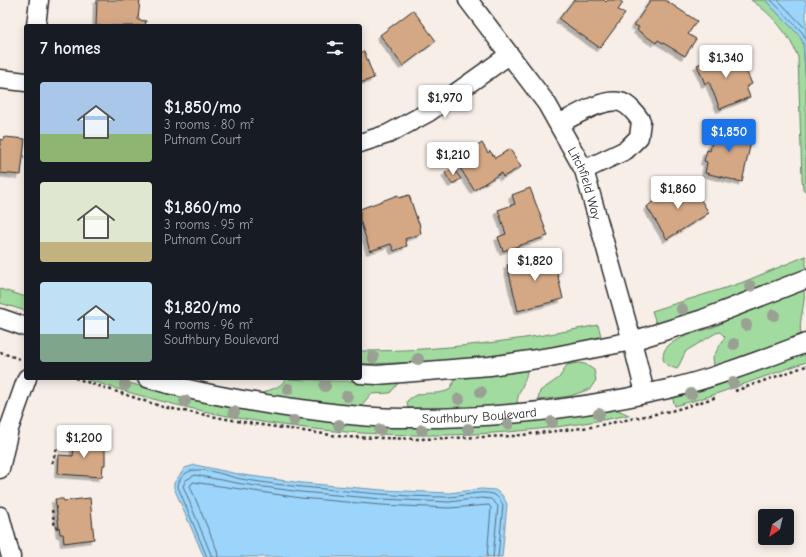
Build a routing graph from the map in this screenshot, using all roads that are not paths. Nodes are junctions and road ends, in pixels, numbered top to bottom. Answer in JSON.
{"nodes":[{"id":1,"x":39,"y":0,"type":"edge"},
{"id":2,"x":468,"y":0,"type":"edge"},
{"id":3,"x":36,"y":24,"type":"edge"},
{"id":4,"x":509,"y":55,"type":"junction"},
{"id":5,"x":0,"y":79,"type":"edge"},
{"id":6,"x":24,"y":82,"type":"edge"},
{"id":7,"x":559,"y":124,"type":"junction"},
{"id":8,"x":362,"y":142,"type":"edge"},
{"id":9,"x":584,"y":170,"type":"junction"},
{"id":10,"x":806,"y":279,"type":"edge"},
{"id":11,"x":0,"y":318,"type":"edge"},
{"id":12,"x":24,"y":326,"type":"edge"},
{"id":13,"x":632,"y":341,"type":"junction"},
{"id":14,"x":806,"y":343,"type":"edge"},
{"id":15,"x":362,"y":374,"type":"edge"},
{"id":16,"x":25,"y":380,"type":"edge"},
{"id":17,"x":153,"y":380,"type":"edge"},
{"id":18,"x":645,"y":393,"type":"junction"},
{"id":19,"x":0,"y":469,"type":"edge"},
{"id":20,"x":0,"y":516,"type":"edge"},
{"id":21,"x":11,"y":557,"type":"edge"}],
"edges":[{"from":1,"to":3,"type":"street"},
{"from":2,"to":4,"type":"street","name":"Litchfield Way"},
{"from":4,"to":7,"type":"street","name":"Litchfield Way"},
{"from":4,"to":8,"type":"street"},
{"from":5,"to":6,"type":"street"},
{"from":7,"to":9,"type":"street","name":"Litchfield Way"},
{"from":7,"to":9,"type":"street"},
{"from":9,"to":13,"type":"street","name":"Litchfield Way"},
{"from":10,"to":13,"type":"street"},
{"from":11,"to":12,"type":"street"},
{"from":13,"to":15,"type":"street"},
{"from":13,"to":18,"type":"street","name":"Litchfield Way"},
{"from":14,"to":18,"type":"street","name":"Southbury Boulevard"},
{"from":16,"to":19,"type":"street"},
{"from":17,"to":18,"type":"street","name":"Southbury Boulevard"},
{"from":20,"to":21,"type":"street"}]}
